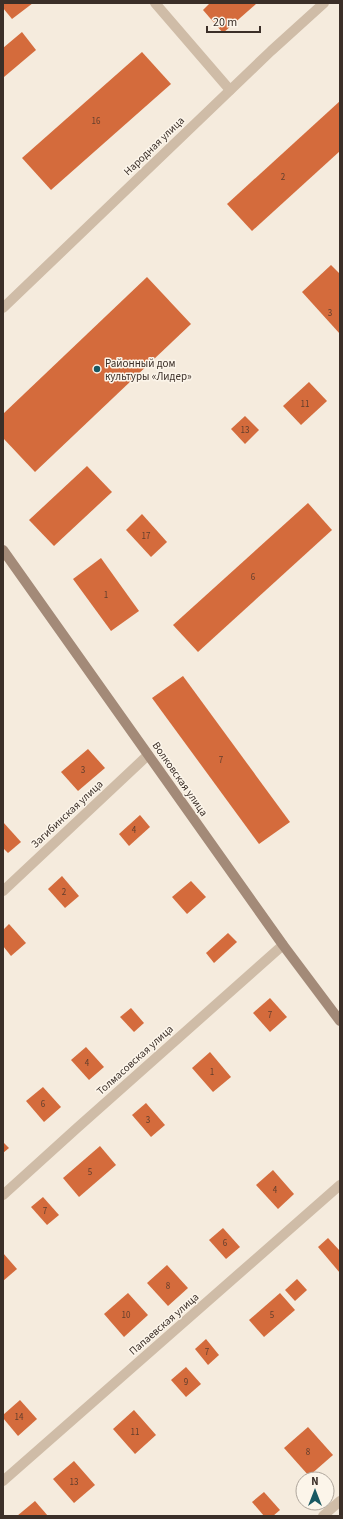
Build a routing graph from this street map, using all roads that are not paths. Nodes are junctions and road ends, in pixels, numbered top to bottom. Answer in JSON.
{"nodes":[{"id":1,"x":155,"y":3,"type":"edge"},
{"id":2,"x":324,"y":3,"type":"edge"},
{"id":3,"x":230,"y":90,"type":"junction"},
{"id":4,"x":3,"y":308,"type":"edge"},
{"id":5,"x":3,"y":550,"type":"edge"},
{"id":6,"x":148,"y":755,"type":"junction"},
{"id":7,"x":3,"y":891,"type":"edge"},
{"id":8,"x":283,"y":945,"type":"junction"},
{"id":9,"x":340,"y":1020,"type":"edge"},
{"id":10,"x":340,"y":1185,"type":"edge"},
{"id":11,"x":3,"y":1195,"type":"edge"},
{"id":12,"x":3,"y":1481,"type":"edge"},
{"id":13,"x":340,"y":1501,"type":"edge"},
{"id":14,"x":323,"y":1516,"type":"edge"}],
"edges":[{"from":1,"to":3,"type":"street"},
{"from":2,"to":3,"type":"street","name":"Народная улица"},
{"from":3,"to":4,"type":"street","name":"Народная улица"},
{"from":5,"to":6,"type":"main road","name":"Волковская улица"},
{"from":6,"to":7,"type":"street","name":"Загибинская улица"},
{"from":6,"to":8,"type":"main road","name":"Волковская улица"},
{"from":8,"to":9,"type":"main road","name":"Волковская улица"},
{"from":8,"to":11,"type":"street","name":"Толмасовская улица"},
{"from":10,"to":12,"type":"street","name":"Папаевская улица"},
{"from":13,"to":14,"type":"street"}]}
